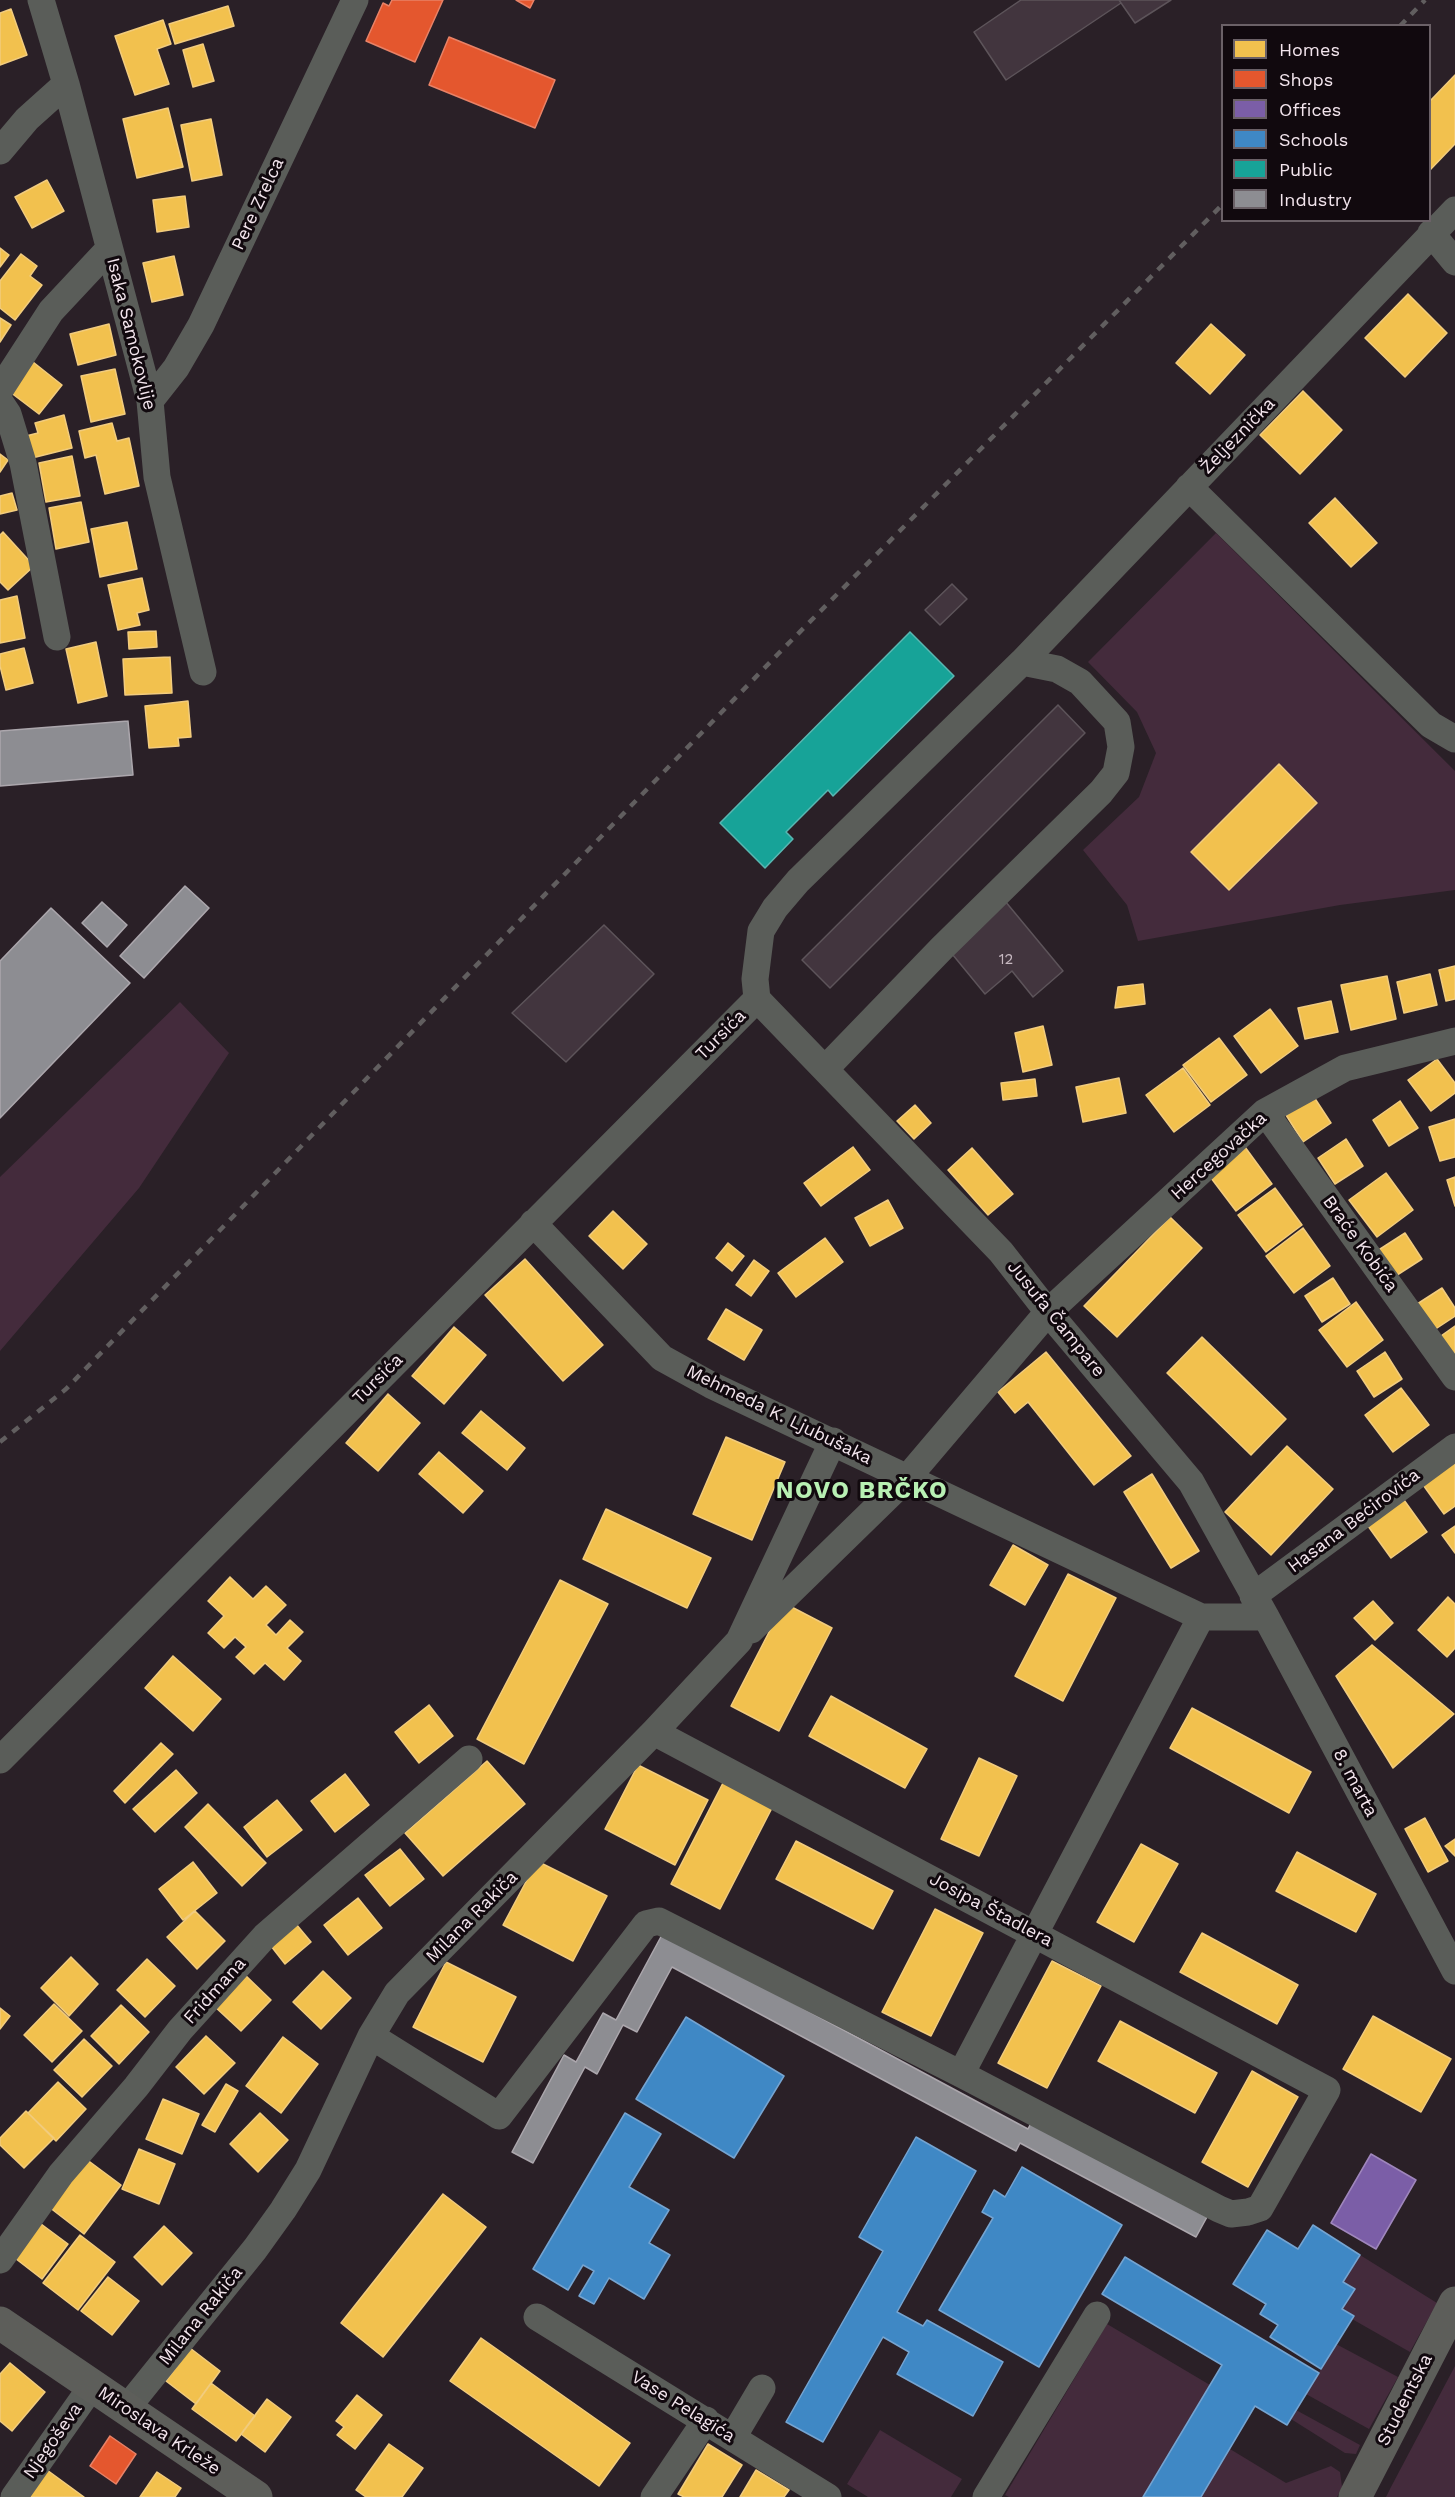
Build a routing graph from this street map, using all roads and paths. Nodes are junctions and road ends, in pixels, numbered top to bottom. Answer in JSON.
{"nodes":[{"id":1,"x":41,"y":0,"type":"edge"},
{"id":2,"x":355,"y":0,"type":"edge"},
{"id":3,"x":66,"y":84,"type":"junction"},
{"id":4,"x":0,"y":151,"type":"edge"},
{"id":5,"x":1455,"y":210,"type":"edge"},
{"id":6,"x":1431,"y":233,"type":"junction"},
{"id":7,"x":109,"y":249,"type":"junction"},
{"id":8,"x":1455,"y":262,"type":"edge"},
{"id":9,"x":0,"y":390,"type":"edge"},
{"id":10,"x":150,"y":401,"type":"junction"},
{"id":11,"x":0,"y":402,"type":"edge"},
{"id":12,"x":1189,"y":487,"type":"junction"},
{"id":13,"x":57,"y":637,"type":"dead end"},
{"id":14,"x":1022,"y":662,"type":"junction"},
{"id":15,"x":203,"y":672,"type":"dead end"},
{"id":16,"x":1455,"y":739,"type":"edge"},
{"id":17,"x":757,"y":999,"type":"junction"},
{"id":18,"x":1455,"y":1041,"type":"edge"},
{"id":19,"x":825,"y":1069,"type":"junction"},
{"id":20,"x":1265,"y":1112,"type":"junction"},
{"id":21,"x":533,"y":1222,"type":"junction"},
{"id":22,"x":1048,"y":1312,"type":"junction"},
{"id":23,"x":1455,"y":1377,"type":"edge"},
{"id":24,"x":833,"y":1441,"type":"junction"},
{"id":25,"x":1455,"y":1447,"type":"edge"},
{"id":26,"x":908,"y":1477,"type":"junction"},
{"id":27,"x":1260,"y":1606,"type":"junction"},
{"id":28,"x":1201,"y":1617,"type":"junction"},
{"id":29,"x":740,"y":1641,"type":"junction"},
{"id":30,"x":654,"y":1732,"type":"junction"},
{"id":31,"x":469,"y":1759,"type":"dead end"},
{"id":32,"x":0,"y":1760,"type":"edge"},
{"id":33,"x":1037,"y":1934,"type":"junction"},
{"id":34,"x":1455,"y":1971,"type":"edge"},
{"id":35,"x":371,"y":2036,"type":"junction"},
{"id":36,"x":961,"y":2074,"type":"junction"},
{"id":37,"x":0,"y":2260,"type":"edge"},
{"id":38,"x":1455,"y":2303,"type":"edge"},
{"id":39,"x":1097,"y":2315,"type":"dead end"},
{"id":40,"x":537,"y":2317,"type":"dead end"},
{"id":41,"x":0,"y":2324,"type":"edge"},
{"id":42,"x":92,"y":2386,"type":"junction"},
{"id":43,"x":762,"y":2388,"type":"dead end"},
{"id":44,"x":126,"y":2409,"type":"junction"},
{"id":45,"x":706,"y":2420,"type":"junction"},
{"id":46,"x":733,"y":2437,"type":"junction"},
{"id":47,"x":14,"y":2497,"type":"edge"},
{"id":48,"x":256,"y":2497,"type":"edge"},
{"id":49,"x":654,"y":2497,"type":"edge"},
{"id":50,"x":828,"y":2497,"type":"edge"},
{"id":51,"x":986,"y":2497,"type":"edge"},
{"id":52,"x":1355,"y":2497,"type":"edge"}],
"edges":[{"from":1,"to":3,"type":"street","name":"Isaka Samokovlije"},
{"from":2,"to":10,"type":"street","name":"Pere Zrelca"},
{"from":3,"to":4,"type":"street"},
{"from":3,"to":7,"type":"street","name":"Isaka Samokovlije"},
{"from":5,"to":6,"type":"street","name":"Željeznička"},
{"from":6,"to":8,"type":"street"},
{"from":6,"to":12,"type":"street","name":"Željeznička"},
{"from":7,"to":9,"type":"street"},
{"from":7,"to":10,"type":"street","name":"Isaka Samokovlije"},
{"from":10,"to":15,"type":"street","name":"Isaka Samokovlije"},
{"from":11,"to":13,"type":"street"},
{"from":12,"to":14,"type":"street","name":"Željeznička"},
{"from":12,"to":16,"type":"street"},
{"from":14,"to":17,"type":"street","name":"Željeznička"},
{"from":14,"to":19,"type":"street"},
{"from":17,"to":19,"type":"street","name":"Jusufa Čampare"},
{"from":17,"to":21,"type":"street","name":"Tursića"},
{"from":18,"to":20,"type":"street","name":"Hercegovačka"},
{"from":19,"to":22,"type":"street","name":"Jusufa Čampare"},
{"from":20,"to":22,"type":"street","name":"Hercegovačka"},
{"from":20,"to":23,"type":"street","name":"Braće Kobića"},
{"from":21,"to":24,"type":"street","name":"Mehmeda K. Ljubušaka"},
{"from":21,"to":32,"type":"street","name":"Tursića"},
{"from":22,"to":26,"type":"street","name":"Hercegovačka"},
{"from":22,"to":27,"type":"street","name":"Jusufa Čampare"},
{"from":24,"to":26,"type":"street","name":"Mehmeda K. Ljubušaka"},
{"from":24,"to":29,"type":"street","name":"Milana Rakiča"},
{"from":25,"to":27,"type":"street","name":"Hasana Bećirovića"},
{"from":26,"to":28,"type":"street","name":"Mehmeda K. Ljubušaka"},
{"from":26,"to":29,"type":"street","name":"Hercegovačka"},
{"from":27,"to":28,"type":"street","name":"Mehmeda K. Ljubušaka"},
{"from":27,"to":34,"type":"street","name":"8. marta"},
{"from":28,"to":33,"type":"street"},
{"from":29,"to":30,"type":"street","name":"Milana Rakiča"},
{"from":30,"to":33,"type":"street","name":"Josipa Štadlera"},
{"from":30,"to":35,"type":"street","name":"Milana Rakiča"},
{"from":31,"to":37,"type":"street","name":"Fridmana"},
{"from":33,"to":36,"type":"street"},
{"from":33,"to":36,"type":"street","name":"Josipa Štadlera"},
{"from":35,"to":36,"type":"street"},
{"from":35,"to":44,"type":"street","name":"Milana Rakiča"},
{"from":38,"to":52,"type":"main road","name":"Studentska"},
{"from":39,"to":51,"type":"street"},
{"from":40,"to":45,"type":"street","name":"Vase Pelagića"},
{"from":41,"to":42,"type":"main road","name":"Miroslava Krleže"},
{"from":42,"to":44,"type":"main road","name":"Miroslava Krleže"},
{"from":42,"to":47,"type":"street","name":"Njegoševa"},
{"from":43,"to":46,"type":"street"},
{"from":44,"to":48,"type":"main road","name":"Miroslava Krleže"},
{"from":45,"to":46,"type":"street","name":"Vase Pelagića"},
{"from":45,"to":49,"type":"street"},
{"from":46,"to":50,"type":"street","name":"Vase Pelagića"}]}
